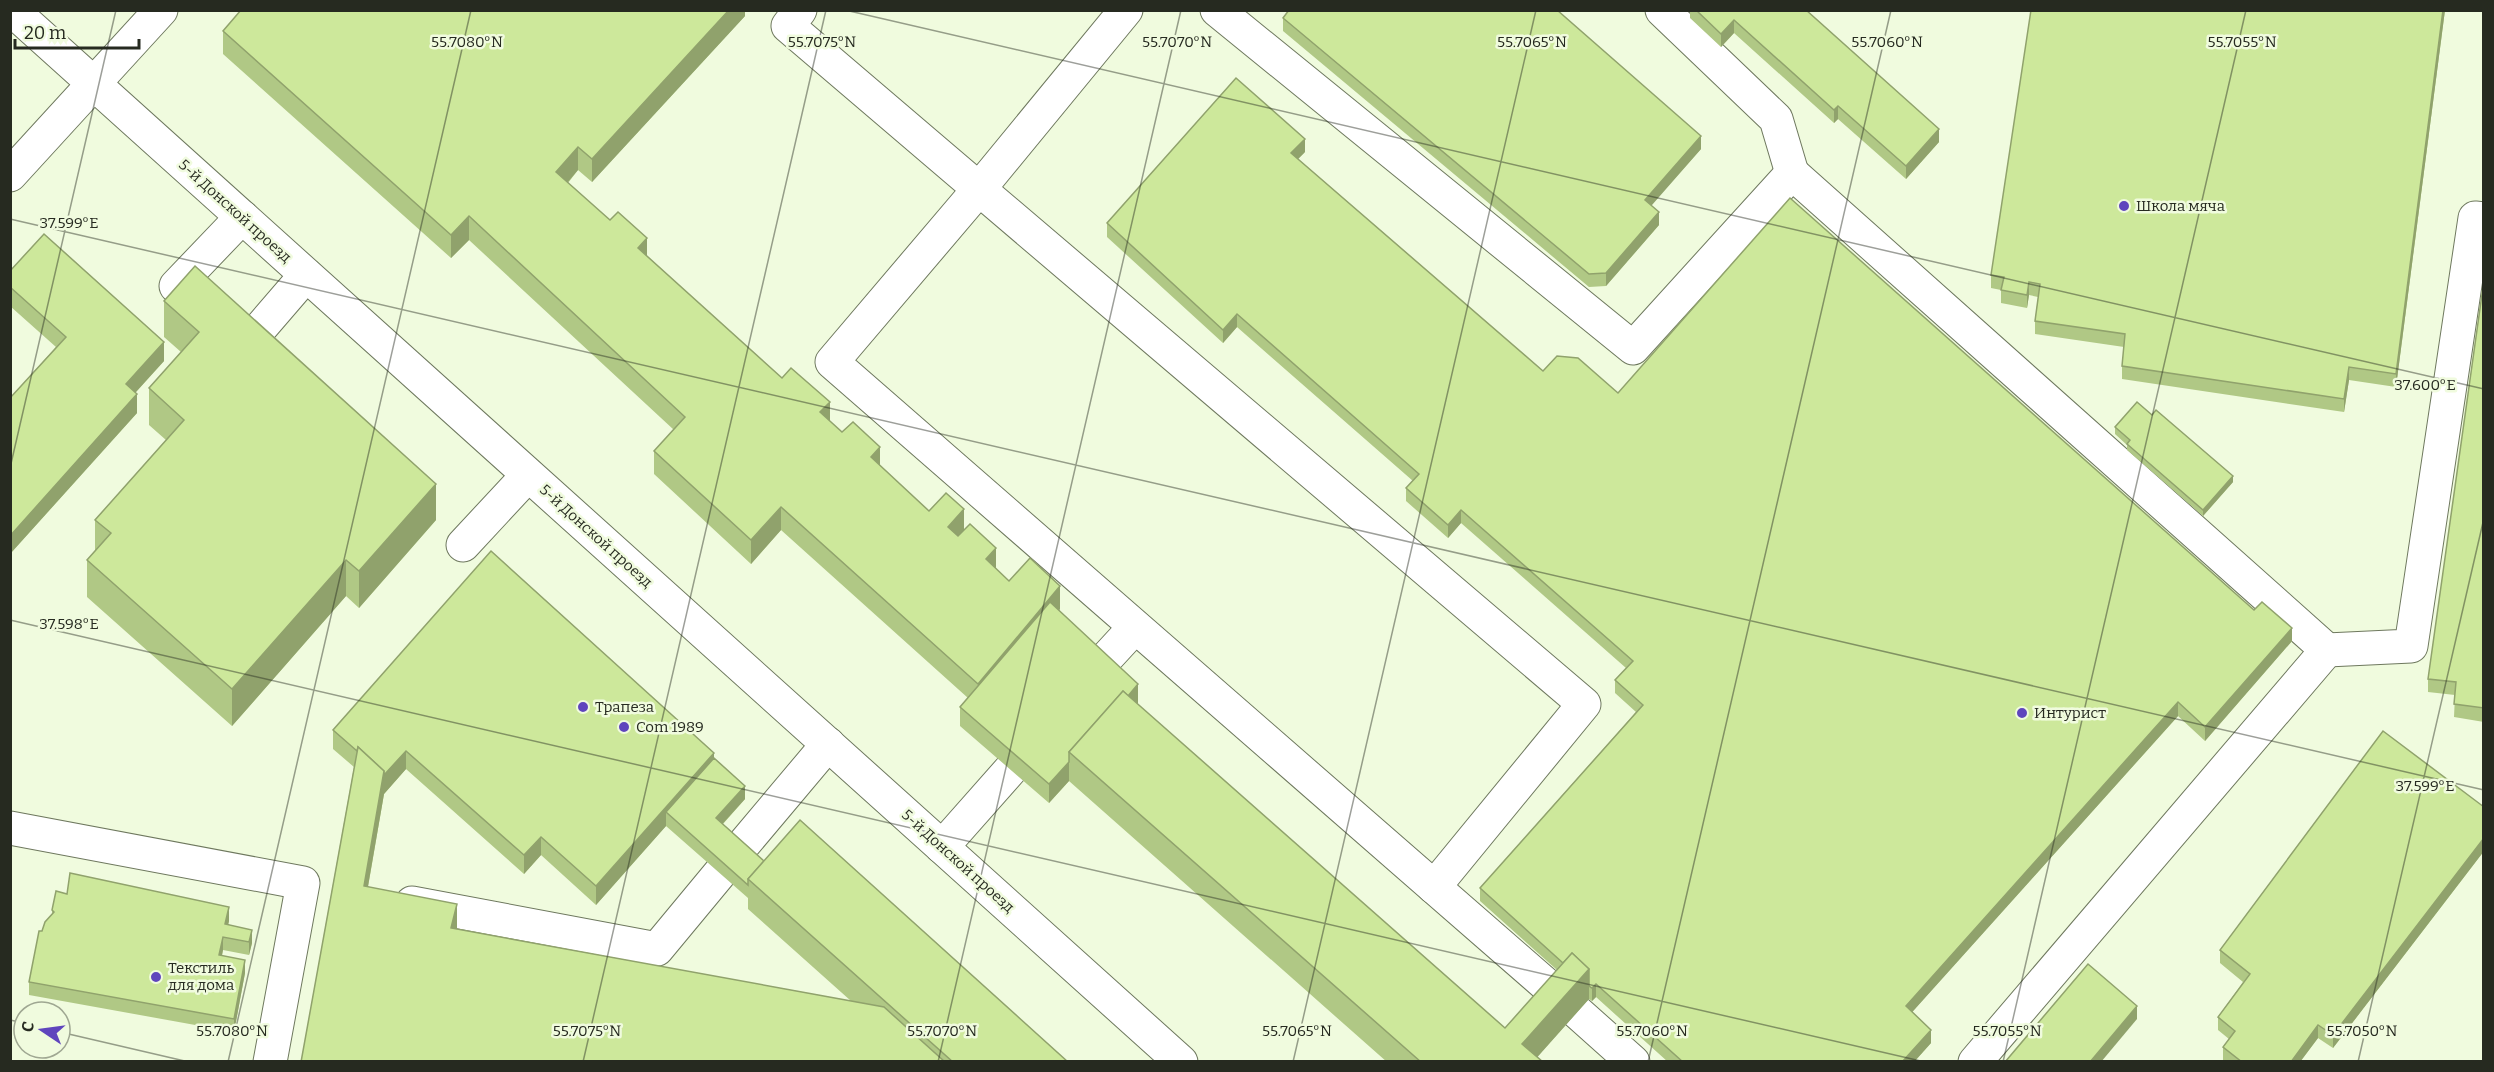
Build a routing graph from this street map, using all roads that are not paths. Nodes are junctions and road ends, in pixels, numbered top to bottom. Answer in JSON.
{"nodes":[{"id":1,"x":12,"y":10,"type":"edge"},
{"id":2,"x":161,"y":10,"type":"edge"},
{"id":3,"x":800,"y":10,"type":"edge"},
{"id":4,"x":1126,"y":10,"type":"edge"},
{"id":5,"x":1217,"y":10,"type":"edge"},
{"id":6,"x":1665,"y":12,"type":"edge"},
{"id":7,"x":94,"y":84,"type":"junction"},
{"id":8,"x":1792,"y":173,"type":"junction"},
{"id":9,"x":10,"y":175,"type":"edge"},
{"id":10,"x":979,"y":189,"type":"junction"},
{"id":11,"x":242,"y":217,"type":"junction"},
{"id":12,"x":2484,"y":219,"type":"edge"},
{"id":13,"x":306,"y":275,"type":"junction"},
{"id":14,"x":176,"y":286,"type":"edge"},
{"id":15,"x":244,"y":347,"type":"edge"},
{"id":16,"x":528,"y":475,"type":"junction"},
{"id":17,"x":463,"y":545,"type":"dead end"},
{"id":18,"x":1135,"y":627,"type":"junction"},
{"id":19,"x":2327,"y":650,"type":"junction"},
{"id":20,"x":1099,"y":666,"type":"edge"},
{"id":21,"x":828,"y":744,"type":"junction"},
{"id":22,"x":1011,"y":770,"type":"edge"},
{"id":23,"x":10,"y":828,"type":"edge"},
{"id":24,"x":942,"y":847,"type":"junction"},
{"id":25,"x":303,"y":883,"type":"junction"},
{"id":26,"x":1434,"y":887,"type":"junction"},
{"id":27,"x":336,"y":889,"type":"edge"},
{"id":28,"x":378,"y":897,"type":"edge"},
{"id":29,"x":270,"y":1062,"type":"edge"},
{"id":30,"x":1181,"y":1062,"type":"edge"},
{"id":31,"x":1633,"y":1062,"type":"edge"},
{"id":32,"x":1976,"y":1062,"type":"edge"}],
"edges":[{"from":1,"to":7,"type":"street","name":"5-й Донской проезд"},
{"from":2,"to":7,"type":"street"},
{"from":3,"to":10,"type":"street"},
{"from":4,"to":10,"type":"street"},
{"from":5,"to":8,"type":"street"},
{"from":6,"to":8,"type":"street"},
{"from":7,"to":9,"type":"street"},
{"from":7,"to":11,"type":"street","name":"5-й Донской проезд"},
{"from":8,"to":19,"type":"street"},
{"from":10,"to":18,"type":"street"},
{"from":10,"to":26,"type":"street"},
{"from":11,"to":13,"type":"street","name":"5-й Донской проезд"},
{"from":11,"to":14,"type":"street"},
{"from":12,"to":19,"type":"street"},
{"from":13,"to":15,"type":"street"},
{"from":13,"to":16,"type":"street","name":"5-й Донской проезд"},
{"from":16,"to":17,"type":"street"},
{"from":16,"to":21,"type":"street","name":"5-й Донской проезд"},
{"from":18,"to":20,"type":"street"},
{"from":18,"to":26,"type":"street"},
{"from":19,"to":32,"type":"street"},
{"from":21,"to":24,"type":"street","name":"5-й Донской проезд"},
{"from":21,"to":28,"type":"street"},
{"from":22,"to":24,"type":"street"},
{"from":23,"to":25,"type":"street"},
{"from":24,"to":30,"type":"street","name":"5-й Донской проезд"},
{"from":25,"to":27,"type":"street"},
{"from":25,"to":29,"type":"street"},
{"from":26,"to":31,"type":"street"}]}
